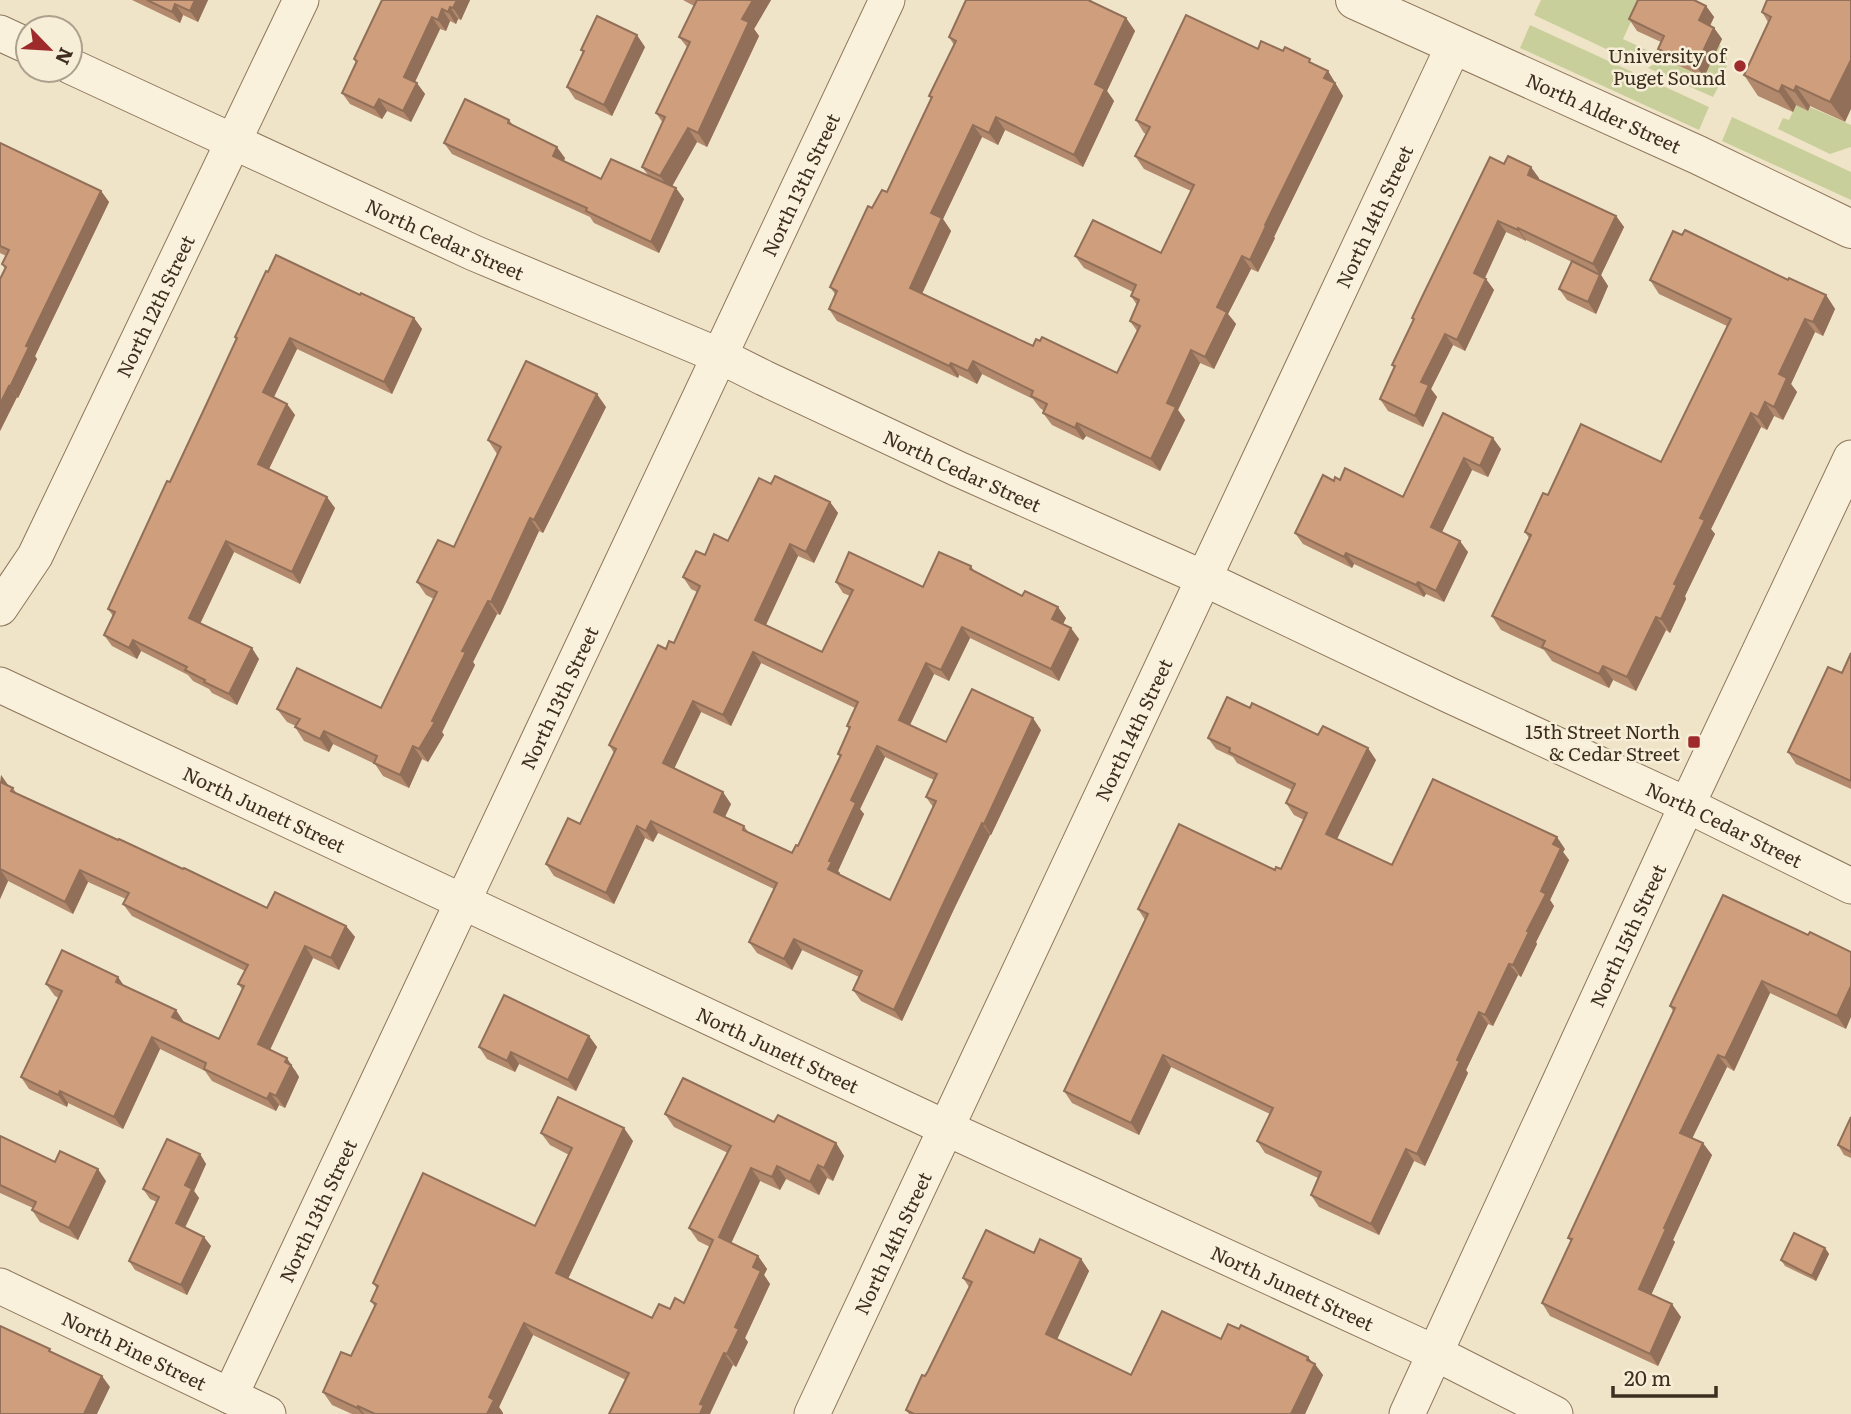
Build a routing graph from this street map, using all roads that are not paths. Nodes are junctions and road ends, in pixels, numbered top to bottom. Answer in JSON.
{"nodes":[{"id":1,"x":300,"y":0,"type":"edge"},
{"id":2,"x":887,"y":0,"type":"edge"},
{"id":3,"x":1355,"y":0,"type":"edge"},
{"id":4,"x":1454,"y":45,"type":"junction"},
{"id":5,"x":84,"y":72,"type":"edge"},
{"id":6,"x":234,"y":141,"type":"junction"},
{"id":7,"x":1851,"y":229,"type":"edge"},
{"id":8,"x":720,"y":356,"type":"junction"},
{"id":9,"x":1851,"y":458,"type":"edge"},
{"id":10,"x":1203,"y":578,"type":"junction"},
{"id":11,"x":0,"y":608,"type":"edge"},
{"id":12,"x":0,"y":685,"type":"edge"},
{"id":13,"x":1687,"y":805,"type":"junction"},
{"id":14,"x":1851,"y":886,"type":"edge"},
{"id":15,"x":463,"y":901,"type":"junction"},
{"id":16,"x":946,"y":1128,"type":"junction"},
{"id":17,"x":0,"y":1286,"type":"edge"},
{"id":18,"x":1435,"y":1353,"type":"junction"},
{"id":19,"x":230,"y":1396,"type":"junction"},
{"id":20,"x":268,"y":1414,"type":"edge"},
{"id":21,"x":811,"y":1414,"type":"edge"},
{"id":22,"x":1406,"y":1414,"type":"edge"},
{"id":23,"x":1555,"y":1414,"type":"edge"}],
"edges":[{"from":1,"to":6,"type":"street","name":"North 12th Street"},
{"from":2,"to":8,"type":"street","name":"North 13th Street"},
{"from":3,"to":4,"type":"street","name":"North Alder Street"},
{"from":4,"to":7,"type":"street","name":"North Alder Street"},
{"from":4,"to":10,"type":"street","name":"North 14th Street"},
{"from":5,"to":6,"type":"street","name":"North Cedar Street"},
{"from":6,"to":8,"type":"street","name":"North Cedar Street"},
{"from":6,"to":11,"type":"street","name":"North 12th Street"},
{"from":8,"to":10,"type":"street","name":"North Cedar Street"},
{"from":8,"to":15,"type":"street","name":"North 13th Street"},
{"from":9,"to":13,"type":"street","name":"North 15th Street"},
{"from":10,"to":13,"type":"street","name":"North Cedar Street"},
{"from":10,"to":16,"type":"street","name":"North 14th Street"},
{"from":12,"to":15,"type":"street","name":"North Junett Street"},
{"from":13,"to":14,"type":"street","name":"North Cedar Street"},
{"from":13,"to":18,"type":"street","name":"North 15th Street"},
{"from":15,"to":16,"type":"street","name":"North Junett Street"},
{"from":15,"to":19,"type":"street","name":"North 13th Street"},
{"from":16,"to":18,"type":"street","name":"North Junett Street"},
{"from":16,"to":21,"type":"street","name":"North 14th Street"},
{"from":17,"to":19,"type":"street","name":"North Pine Street"},
{"from":18,"to":22,"type":"street","name":"North 15th Street"},
{"from":18,"to":23,"type":"street","name":"North Junett Street"},
{"from":19,"to":20,"type":"street","name":"North Pine Street"}]}
